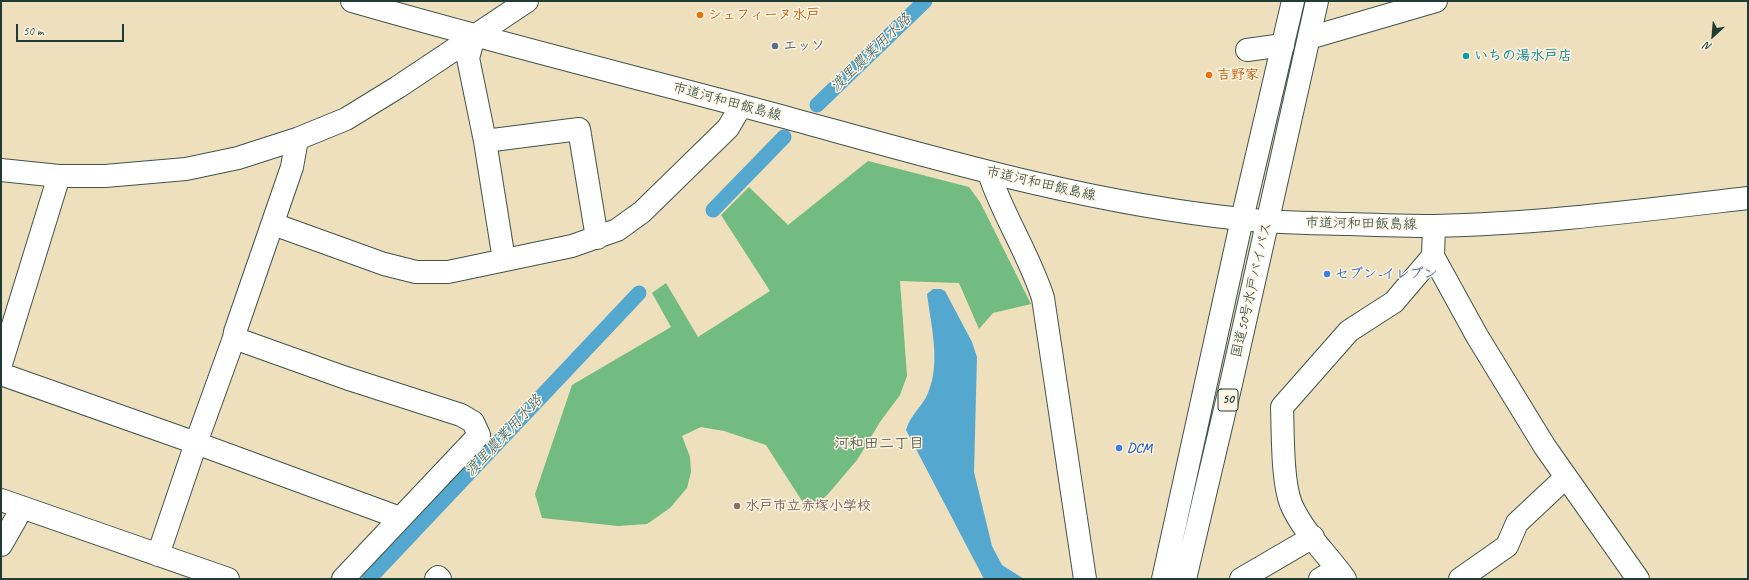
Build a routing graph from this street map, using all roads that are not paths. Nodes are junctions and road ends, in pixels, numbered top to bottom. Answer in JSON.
{"nodes":[{"id":1,"x":352,"y":1,"type":"edge"},
{"id":2,"x":527,"y":1,"type":"edge"},
{"id":3,"x":1293,"y":1,"type":"edge"},
{"id":4,"x":1317,"y":1,"type":"edge"},
{"id":5,"x":1436,"y":1,"type":"edge"},
{"id":6,"x":474,"y":36,"type":"junction"},
{"id":7,"x":1309,"y":38,"type":"junction"},
{"id":8,"x":1283,"y":44,"type":"junction"},
{"id":9,"x":1247,"y":50,"type":"dead end"},
{"id":10,"x":741,"y":106,"type":"junction"},
{"id":11,"x":297,"y":139,"type":"junction"},
{"id":12,"x":485,"y":141,"type":"junction"},
{"id":13,"x":1,"y":170,"type":"edge"},
{"id":14,"x":989,"y":173,"type":"junction"},
{"id":15,"x":59,"y":176,"type":"junction"},
{"id":16,"x":1748,"y":198,"type":"edge"},
{"id":17,"x":1242,"y":219,"type":"junction"},
{"id":18,"x":1268,"y":221,"type":"junction"},
{"id":19,"x":273,"y":224,"type":"junction"},
{"id":20,"x":1434,"y":226,"type":"junction"},
{"id":21,"x":597,"y":238,"type":"junction"},
{"id":22,"x":1433,"y":256,"type":"junction"},
{"id":23,"x":504,"y":260,"type":"junction"},
{"id":24,"x":234,"y":338,"type":"junction"},
{"id":25,"x":1,"y":364,"type":"edge"},
{"id":26,"x":1,"y":374,"type":"edge"},
{"id":27,"x":196,"y":443,"type":"junction"},
{"id":28,"x":1565,"y":478,"type":"junction"},
{"id":29,"x":1,"y":500,"type":"edge"},
{"id":30,"x":22,"y":508,"type":"junction"},
{"id":31,"x":400,"y":518,"type":"junction"},
{"id":32,"x":1313,"y":537,"type":"junction"},
{"id":33,"x":1,"y":545,"type":"edge"},
{"id":34,"x":158,"y":555,"type":"junction"},
{"id":35,"x":1334,"y":576,"type":"edge"},
{"id":36,"x":228,"y":579,"type":"edge"},
{"id":37,"x":343,"y":579,"type":"edge"},
{"id":38,"x":436,"y":579,"type":"edge"},
{"id":39,"x":440,"y":579,"type":"edge"},
{"id":40,"x":1085,"y":579,"type":"edge"},
{"id":41,"x":1163,"y":579,"type":"edge"},
{"id":42,"x":1185,"y":579,"type":"edge"},
{"id":43,"x":1241,"y":579,"type":"edge"},
{"id":44,"x":1460,"y":579,"type":"edge"},
{"id":45,"x":1638,"y":579,"type":"edge"}],
"edges":[{"from":1,"to":6,"type":"main road","name":"市道河和田飯島線"},
{"from":2,"to":6,"type":"main road"},
{"from":3,"to":8,"type":"main road","name":"国道50号水戸バイパス","number":"50"},
{"from":4,"to":7,"type":"main road","name":"国道50号水戸バイパス","number":"50"},
{"from":5,"to":7,"type":"main road"},
{"from":6,"to":10,"type":"main road","name":"市道河和田飯島線"},
{"from":6,"to":11,"type":"main road"},
{"from":6,"to":12,"type":"main road"},
{"from":7,"to":18,"type":"main road","name":"国道50号水戸バイパス","number":"50"},
{"from":8,"to":9,"type":"main road"},
{"from":8,"to":17,"type":"main road","name":"国道50号水戸バイパス","number":"50"},
{"from":10,"to":14,"type":"main road","name":"市道河和田飯島線"},
{"from":10,"to":21,"type":"main road"},
{"from":11,"to":15,"type":"main road"},
{"from":11,"to":19,"type":"main road"},
{"from":12,"to":21,"type":"main road"},
{"from":12,"to":23,"type":"main road"},
{"from":13,"to":15,"type":"main road"},
{"from":14,"to":17,"type":"main road","name":"市道河和田飯島線"},
{"from":14,"to":40,"type":"main road"},
{"from":15,"to":25,"type":"main road"},
{"from":16,"to":20,"type":"main road","name":"市道河和田飯島線"},
{"from":17,"to":18,"type":"main road","name":"市道河和田飯島線"},
{"from":17,"to":41,"type":"main road","name":"国道50号水戸バイパス","number":"50"},
{"from":18,"to":20,"type":"main road","name":"市道河和田飯島線"},
{"from":18,"to":42,"type":"main road","name":"国道50号水戸バイパス","number":"50"},
{"from":19,"to":23,"type":"main road"},
{"from":19,"to":24,"type":"main road"},
{"from":20,"to":22,"type":"main road"},
{"from":21,"to":23,"type":"main road"},
{"from":22,"to":28,"type":"main road"},
{"from":22,"to":32,"type":"main road"},
{"from":24,"to":27,"type":"main road"},
{"from":24,"to":31,"type":"main road"},
{"from":26,"to":27,"type":"main road"},
{"from":27,"to":31,"type":"main road"},
{"from":27,"to":34,"type":"main road"},
{"from":28,"to":44,"type":"main road"},
{"from":28,"to":45,"type":"main road"},
{"from":29,"to":30,"type":"main road"},
{"from":30,"to":33,"type":"main road"},
{"from":30,"to":34,"type":"main road"},
{"from":31,"to":37,"type":"main road"},
{"from":32,"to":35,"type":"main road"},
{"from":32,"to":43,"type":"main road"},
{"from":34,"to":36,"type":"main road"},
{"from":38,"to":39,"type":"main road"}]}
